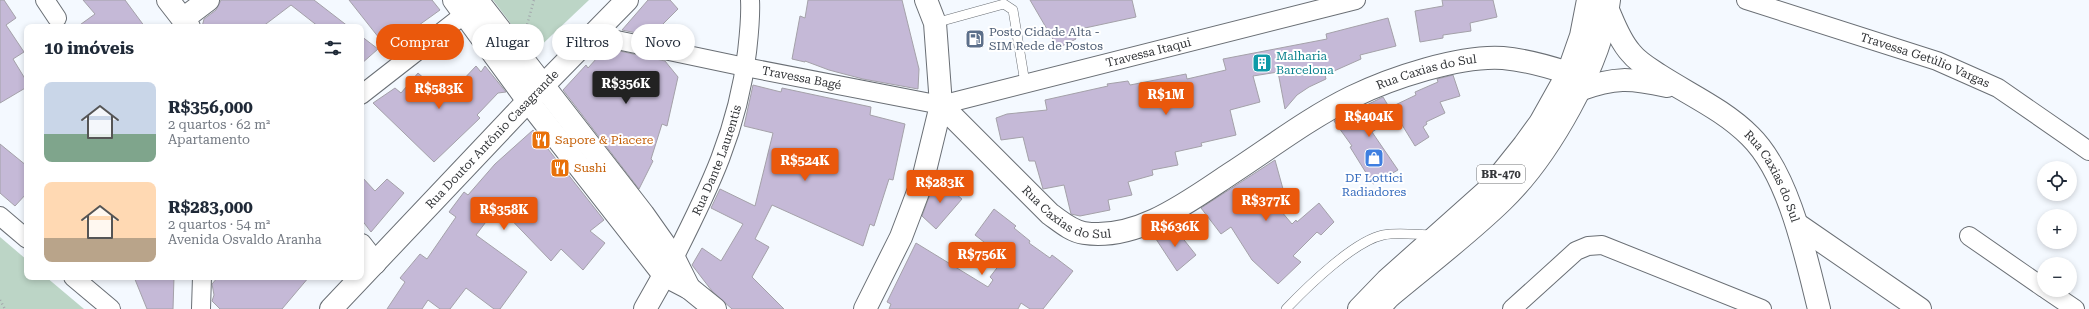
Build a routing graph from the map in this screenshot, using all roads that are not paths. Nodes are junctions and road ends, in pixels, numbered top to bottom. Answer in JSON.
{"nodes":[{"id":1,"x":45,"y":0,"type":"edge"},
{"id":2,"x":168,"y":0,"type":"edge"},
{"id":3,"x":208,"y":0,"type":"edge"},
{"id":4,"x":627,"y":0,"type":"edge"},
{"id":5,"x":750,"y":0,"type":"edge"},
{"id":6,"x":926,"y":0,"type":"edge"},
{"id":7,"x":1356,"y":0,"type":"edge"},
{"id":8,"x":1588,"y":0,"type":"edge"},
{"id":9,"x":1746,"y":0,"type":"edge"},
{"id":10,"x":469,"y":4,"type":"edge"},
{"id":11,"x":1609,"y":5,"type":"edge"},
{"id":12,"x":57,"y":18,"type":"dead end"},
{"id":13,"x":186,"y":23,"type":"edge"},
{"id":14,"x":935,"y":23,"type":"junction"},
{"id":15,"x":604,"y":24,"type":"edge"},
{"id":16,"x":623,"y":41,"type":"edge"},
{"id":17,"x":568,"y":60,"type":"edge"},
{"id":18,"x":745,"y":67,"type":"junction"},
{"id":19,"x":1573,"y":81,"type":"junction"},
{"id":20,"x":1024,"y":84,"type":"junction"},
{"id":21,"x":543,"y":86,"type":"junction"},
{"id":22,"x":1680,"y":88,"type":"junction"},
{"id":23,"x":364,"y":92,"type":"edge"},
{"id":24,"x":528,"y":101,"type":"junction"},
{"id":25,"x":941,"y":104,"type":"junction"},
{"id":26,"x":2089,"y":151,"type":"edge"},
{"id":27,"x":0,"y":216,"type":"edge"},
{"id":28,"x":1798,"y":225,"type":"junction"},
{"id":29,"x":1438,"y":235,"type":"junction"},
{"id":30,"x":24,"y":236,"type":"edge"},
{"id":31,"x":1969,"y":236,"type":"dead end"},
{"id":32,"x":364,"y":249,"type":"edge"},
{"id":33,"x":375,"y":263,"type":"junction"},
{"id":34,"x":669,"y":267,"type":"junction"},
{"id":35,"x":364,"y":274,"type":"edge"},
{"id":36,"x":77,"y":280,"type":"edge"},
{"id":37,"x":202,"y":280,"type":"edge"},
{"id":38,"x":359,"y":280,"type":"edge"},
{"id":39,"x":2037,"y":283,"type":"edge"},
{"id":40,"x":2058,"y":297,"type":"edge"},
{"id":41,"x":111,"y":309,"type":"edge"},
{"id":42,"x":201,"y":309,"type":"edge"},
{"id":43,"x":331,"y":309,"type":"edge"},
{"id":44,"x":645,"y":309,"type":"edge"},
{"id":45,"x":715,"y":309,"type":"edge"},
{"id":46,"x":864,"y":309,"type":"edge"},
{"id":47,"x":1286,"y":309,"type":"edge"},
{"id":48,"x":1359,"y":309,"type":"edge"},
{"id":49,"x":1378,"y":309,"type":"edge"},
{"id":50,"x":1512,"y":309,"type":"edge"},
{"id":51,"x":1762,"y":309,"type":"edge"},
{"id":52,"x":1818,"y":309,"type":"edge"},
{"id":53,"x":1920,"y":309,"type":"edge"},
{"id":54,"x":2075,"y":309,"type":"edge"}],
"edges":[{"from":1,"to":12,"type":"street"},
{"from":2,"to":13,"type":"main road"},
{"from":3,"to":13,"type":"main road"},
{"from":4,"to":15,"type":"main road","name":"Rua Doutor Antônio Casagrande"},
{"from":5,"to":18,"type":"street","name":"Rua Dante Laurentis"},
{"from":6,"to":14,"type":"main road"},
{"from":7,"to":20,"type":"street","name":"Travessa Itaqui"},
{"from":8,"to":19,"type":"main road","number":"BR-470"},
{"from":9,"to":26,"type":"street","name":"Travessa Getúlio Vargas"},
{"from":10,"to":21,"type":"main road"},
{"from":10,"to":23,"type":"street"},
{"from":10,"to":24,"type":"main road"},
{"from":11,"to":19,"type":"main road","number":"BR-470"},
{"from":11,"to":22,"type":"main road","name":"Rua Caxias do Sul"},
{"from":14,"to":20,"type":"lane"},
{"from":14,"to":25,"type":"main road"},
{"from":16,"to":18,"type":"street","name":"Travessa Bagé"},
{"from":17,"to":21,"type":"main road","name":"Rua Doutor Antônio Casagrande"},
{"from":18,"to":25,"type":"street","name":"Travessa Bagé"},
{"from":18,"to":34,"type":"street","name":"Rua Dante Laurentis"},
{"from":19,"to":22,"type":"main road","name":"Rua Caxias do Sul"},
{"from":19,"to":25,"type":"main road","name":"Rua Caxias do Sul"},
{"from":19,"to":29,"type":"main road","number":"BR-470"},
{"from":19,"to":49,"type":"main road","number":"BR-470"},
{"from":20,"to":25,"type":"street","name":"Travessa Itaqui"},
{"from":21,"to":24,"type":"main road","name":"Rua Doutor Antônio Casagrande"},
{"from":21,"to":34,"type":"main road"},
{"from":22,"to":28,"type":"main road","name":"Rua Caxias do Sul"},
{"from":24,"to":33,"type":"main road","name":"Rua Doutor Antônio Casagrande"},
{"from":24,"to":34,"type":"main road"},
{"from":25,"to":46,"type":"main road"},
{"from":27,"to":30,"type":"street"},
{"from":28,"to":52,"type":"main road"},
{"from":28,"to":53,"type":"main road","name":"Rua Caxias do Sul"},
{"from":29,"to":47,"type":"lane"},
{"from":29,"to":48,"type":"main road","number":"BR-470"},
{"from":31,"to":39,"type":"street"},
{"from":32,"to":33,"type":"main road"},
{"from":33,"to":35,"type":"main road","name":"Rua Doutor Antônio Casagrande"},
{"from":34,"to":44,"type":"main road","name":"Rua Dante Laurentis"},
{"from":34,"to":45,"type":"main road"},
{"from":36,"to":41,"type":"street"},
{"from":37,"to":42,"type":"street"},
{"from":38,"to":43,"type":"main road","name":"Rua Doutor Antônio Casagrande"},
{"from":40,"to":54,"type":"street"},
{"from":50,"to":51,"type":"street"}]}
